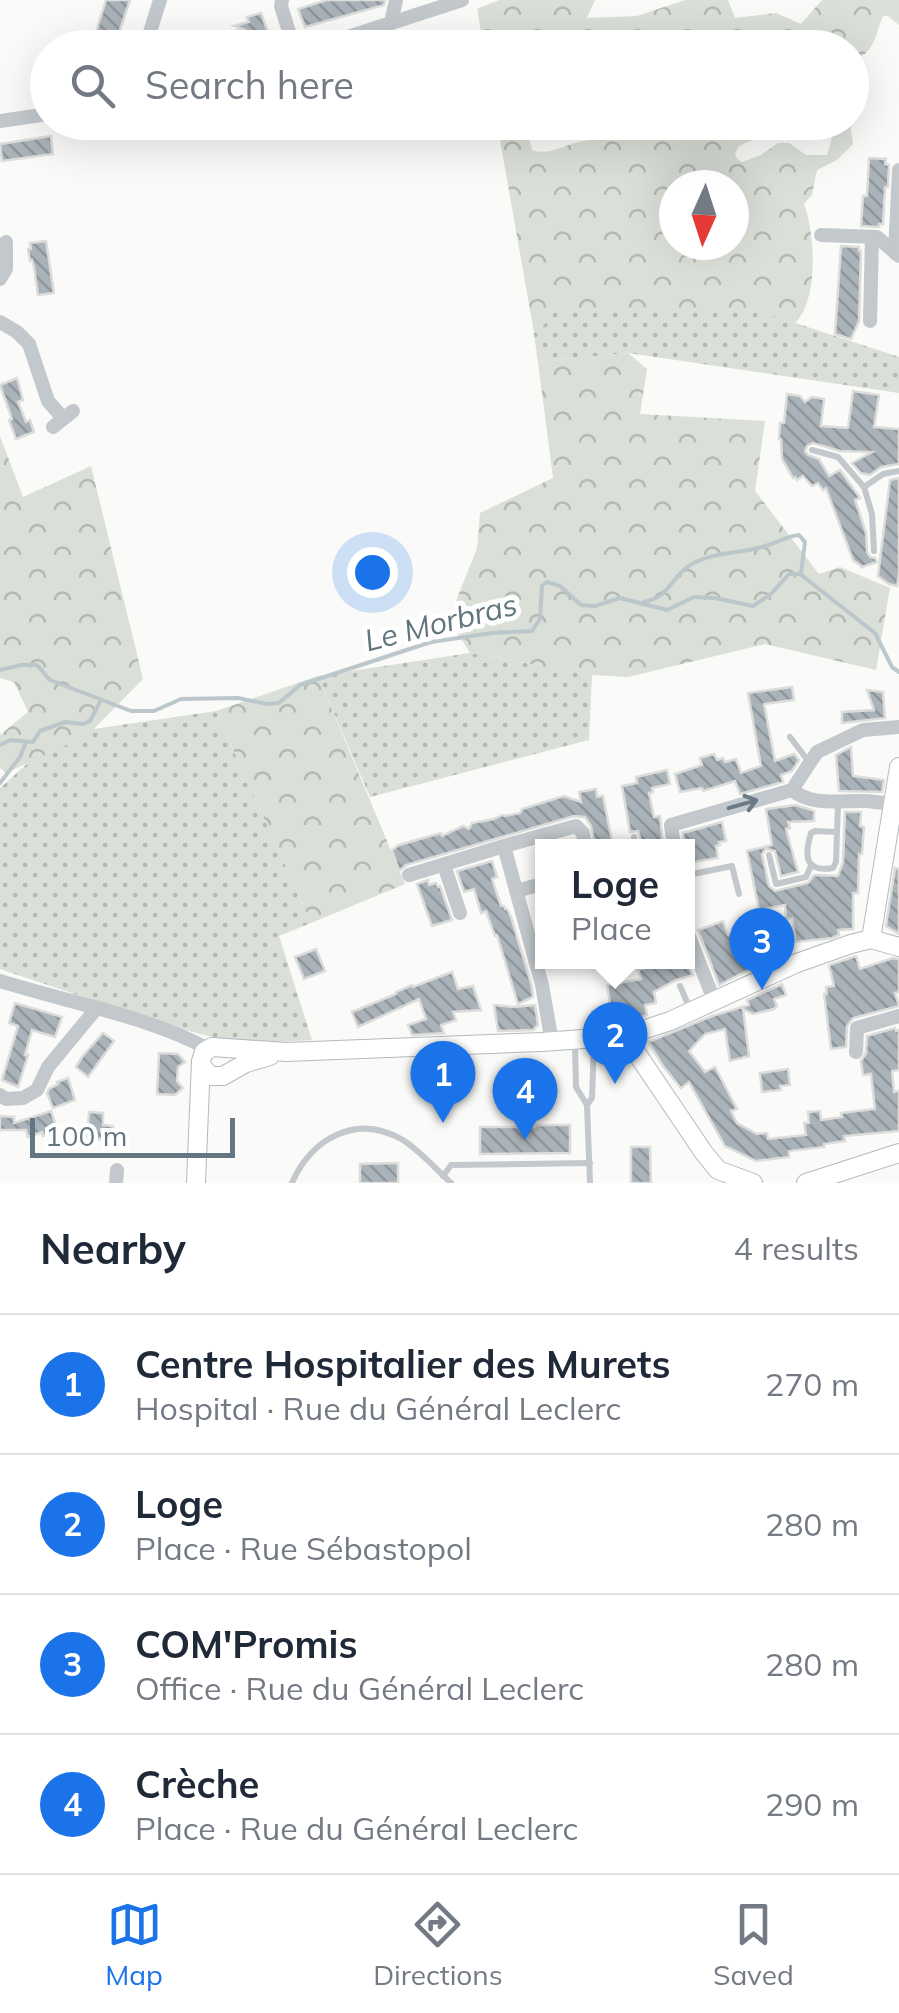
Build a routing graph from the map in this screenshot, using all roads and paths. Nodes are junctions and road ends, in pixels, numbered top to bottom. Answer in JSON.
{"nodes":[{"id":1,"x":160,"y":0,"type":"edge"},
{"id":2,"x":282,"y":0,"type":"edge"},
{"id":3,"x":396,"y":0,"type":"edge"},
{"id":4,"x":462,"y":0,"type":"edge"},
{"id":5,"x":391,"y":23,"type":"junction"},
{"id":6,"x":150,"y":30,"type":"edge"},
{"id":7,"x":288,"y":30,"type":"edge"},
{"id":8,"x":369,"y":30,"type":"edge"},
{"id":9,"x":30,"y":117,"type":"edge"},
{"id":10,"x":0,"y":122,"type":"edge"},
{"id":11,"x":899,"y":170,"type":"edge"},
{"id":12,"x":821,"y":235,"type":"dead end"},
{"id":13,"x":872,"y":237,"type":"junction"},
{"id":14,"x":6,"y":242,"type":"dead end"},
{"id":15,"x":897,"y":254,"type":"edge"},
{"id":16,"x":0,"y":279,"type":"edge"},
{"id":17,"x":0,"y":322,"type":"edge"},
{"id":18,"x":870,"y":322,"type":"dead end"},
{"id":19,"x":63,"y":419,"type":"dead end"},
{"id":20,"x":812,"y":450,"type":"dead end"},
{"id":21,"x":899,"y":470,"type":"edge"},
{"id":22,"x":864,"y":487,"type":"junction"},
{"id":23,"x":874,"y":550,"type":"dead end"},
{"id":24,"x":899,"y":726,"type":"edge"},
{"id":25,"x":790,"y":738,"type":"dead end"},
{"id":26,"x":810,"y":763,"type":"junction"},
{"id":27,"x":899,"y":767,"type":"edge"},
{"id":28,"x":792,"y":790,"type":"junction"},
{"id":29,"x":838,"y":802,"type":"junction"},
{"id":30,"x":893,"y":804,"type":"junction"},
{"id":31,"x":837,"y":832,"type":"junction"},
{"id":32,"x":584,"y":839,"type":"edge"},
{"id":33,"x":673,"y":839,"type":"edge"},
{"id":34,"x":504,"y":846,"type":"junction"},
{"id":35,"x":769,"y":855,"type":"dead end"},
{"id":36,"x":444,"y":865,"type":"junction"},
{"id":37,"x":811,"y":866,"type":"junction"},
{"id":38,"x":695,"y":874,"type":"edge"},
{"id":39,"x":409,"y":875,"type":"dead end"},
{"id":40,"x":535,"y":886,"type":"edge"},
{"id":41,"x":516,"y":891,"type":"junction"},
{"id":42,"x":739,"y":894,"type":"dead end"},
{"id":43,"x":460,"y":912,"type":"dead end"},
{"id":44,"x":872,"y":939,"type":"junction"},
{"id":45,"x":899,"y":947,"type":"edge"},
{"id":46,"x":695,"y":952,"type":"edge"},
{"id":47,"x":535,"y":960,"type":"edge"},
{"id":48,"x":538,"y":969,"type":"edge"},
{"id":49,"x":1,"y":981,"type":"edge"},
{"id":50,"x":680,"y":986,"type":"dead end"},
{"id":51,"x":0,"y":992,"type":"edge"},
{"id":52,"x":714,"y":1000,"type":"junction"},
{"id":53,"x":96,"y":1009,"type":"junction"},
{"id":54,"x":691,"y":1012,"type":"junction"},
{"id":55,"x":899,"y":1016,"type":"edge"},
{"id":56,"x":626,"y":1036,"type":"junction"},
{"id":57,"x":585,"y":1039,"type":"junction"},
{"id":58,"x":554,"y":1041,"type":"junction"},
{"id":59,"x":286,"y":1052,"type":"junction"},
{"id":60,"x":856,"y":1052,"type":"dead end"},
{"id":61,"x":210,"y":1054,"type":"junction"},
{"id":62,"x":224,"y":1074,"type":"junction"},
{"id":63,"x":0,"y":1095,"type":"edge"},
{"id":64,"x":586,"y":1105,"type":"junction"},
{"id":65,"x":197,"y":1138,"type":"junction"},
{"id":66,"x":899,"y":1153,"type":"edge"},
{"id":67,"x":590,"y":1163,"type":"junction"},
{"id":68,"x":442,"y":1176,"type":"junction"},
{"id":69,"x":196,"y":1183,"type":"edge"},
{"id":70,"x":292,"y":1183,"type":"edge"},
{"id":71,"x":451,"y":1183,"type":"edge"},
{"id":72,"x":590,"y":1183,"type":"edge"},
{"id":73,"x":753,"y":1183,"type":"edge"},
{"id":74,"x":806,"y":1183,"type":"edge"}],
"edges":[{"from":1,"to":6,"type":"street"},
{"from":2,"to":7,"type":"street"},
{"from":3,"to":5,"type":"street"},
{"from":4,"to":5,"type":"street"},
{"from":5,"to":8,"type":"street"},
{"from":9,"to":10,"type":"street"},
{"from":11,"to":15,"type":"street"},
{"from":12,"to":13,"type":"street"},
{"from":13,"to":15,"type":"street"},
{"from":13,"to":18,"type":"street"},
{"from":14,"to":16,"type":"street"},
{"from":17,"to":19,"type":"street"},
{"from":20,"to":22,"type":"lane"},
{"from":21,"to":22,"type":"lane"},
{"from":22,"to":23,"type":"lane"},
{"from":24,"to":26,"type":"street"},
{"from":25,"to":26,"type":"lane"},
{"from":26,"to":28,"type":"street"},
{"from":27,"to":30,"type":"main road"},
{"from":28,"to":29,"type":"street"},
{"from":33,"to":28,"type":"street","one_way":true},
{"from":29,"to":30,"type":"street"},
{"from":29,"to":31,"type":"lane"},
{"from":30,"to":44,"type":"main road"},
{"from":31,"to":37,"type":"lane"},
{"from":31,"to":37,"type":"lane"},
{"from":32,"to":34,"type":"street"},
{"from":34,"to":36,"type":"street"},
{"from":34,"to":41,"type":"street"},
{"from":35,"to":37,"type":"lane"},
{"from":36,"to":39,"type":"street"},
{"from":36,"to":43,"type":"street"},
{"from":38,"to":42,"type":"lane"},
{"from":40,"to":41,"type":"street"},
{"from":41,"to":47,"type":"street"},
{"from":44,"to":45,"type":"main road"},
{"from":44,"to":52,"type":"main road"},
{"from":46,"to":52,"type":"street"},
{"from":48,"to":58,"type":"street"},
{"from":49,"to":51,"type":"street"},
{"from":49,"to":53,"type":"street"},
{"from":50,"to":54,"type":"lane"},
{"from":52,"to":54,"type":"main road"},
{"from":53,"to":61,"type":"street"},
{"from":53,"to":63,"type":"street"},
{"from":54,"to":56,"type":"main road"},
{"from":55,"to":60,"type":"street"},
{"from":56,"to":57,"type":"main road"},
{"from":56,"to":73,"type":"main road"},
{"from":57,"to":58,"type":"main road"},
{"from":57,"to":64,"type":"lane"},
{"from":57,"to":64,"type":"lane"},
{"from":58,"to":59,"type":"main road"},
{"from":59,"to":61,"type":"main road"},
{"from":59,"to":62,"type":"main road"},
{"from":61,"to":62,"type":"main road"},
{"from":61,"to":62,"type":"main road"},
{"from":61,"to":65,"type":"main road"},
{"from":62,"to":65,"type":"main road"},
{"from":64,"to":67,"type":"lane"},
{"from":65,"to":69,"type":"main road"},
{"from":66,"to":74,"type":"main road"},
{"from":67,"to":68,"type":"lane"},
{"from":67,"to":72,"type":"lane"},
{"from":68,"to":70,"type":"lane"},
{"from":68,"to":71,"type":"lane"}]}
